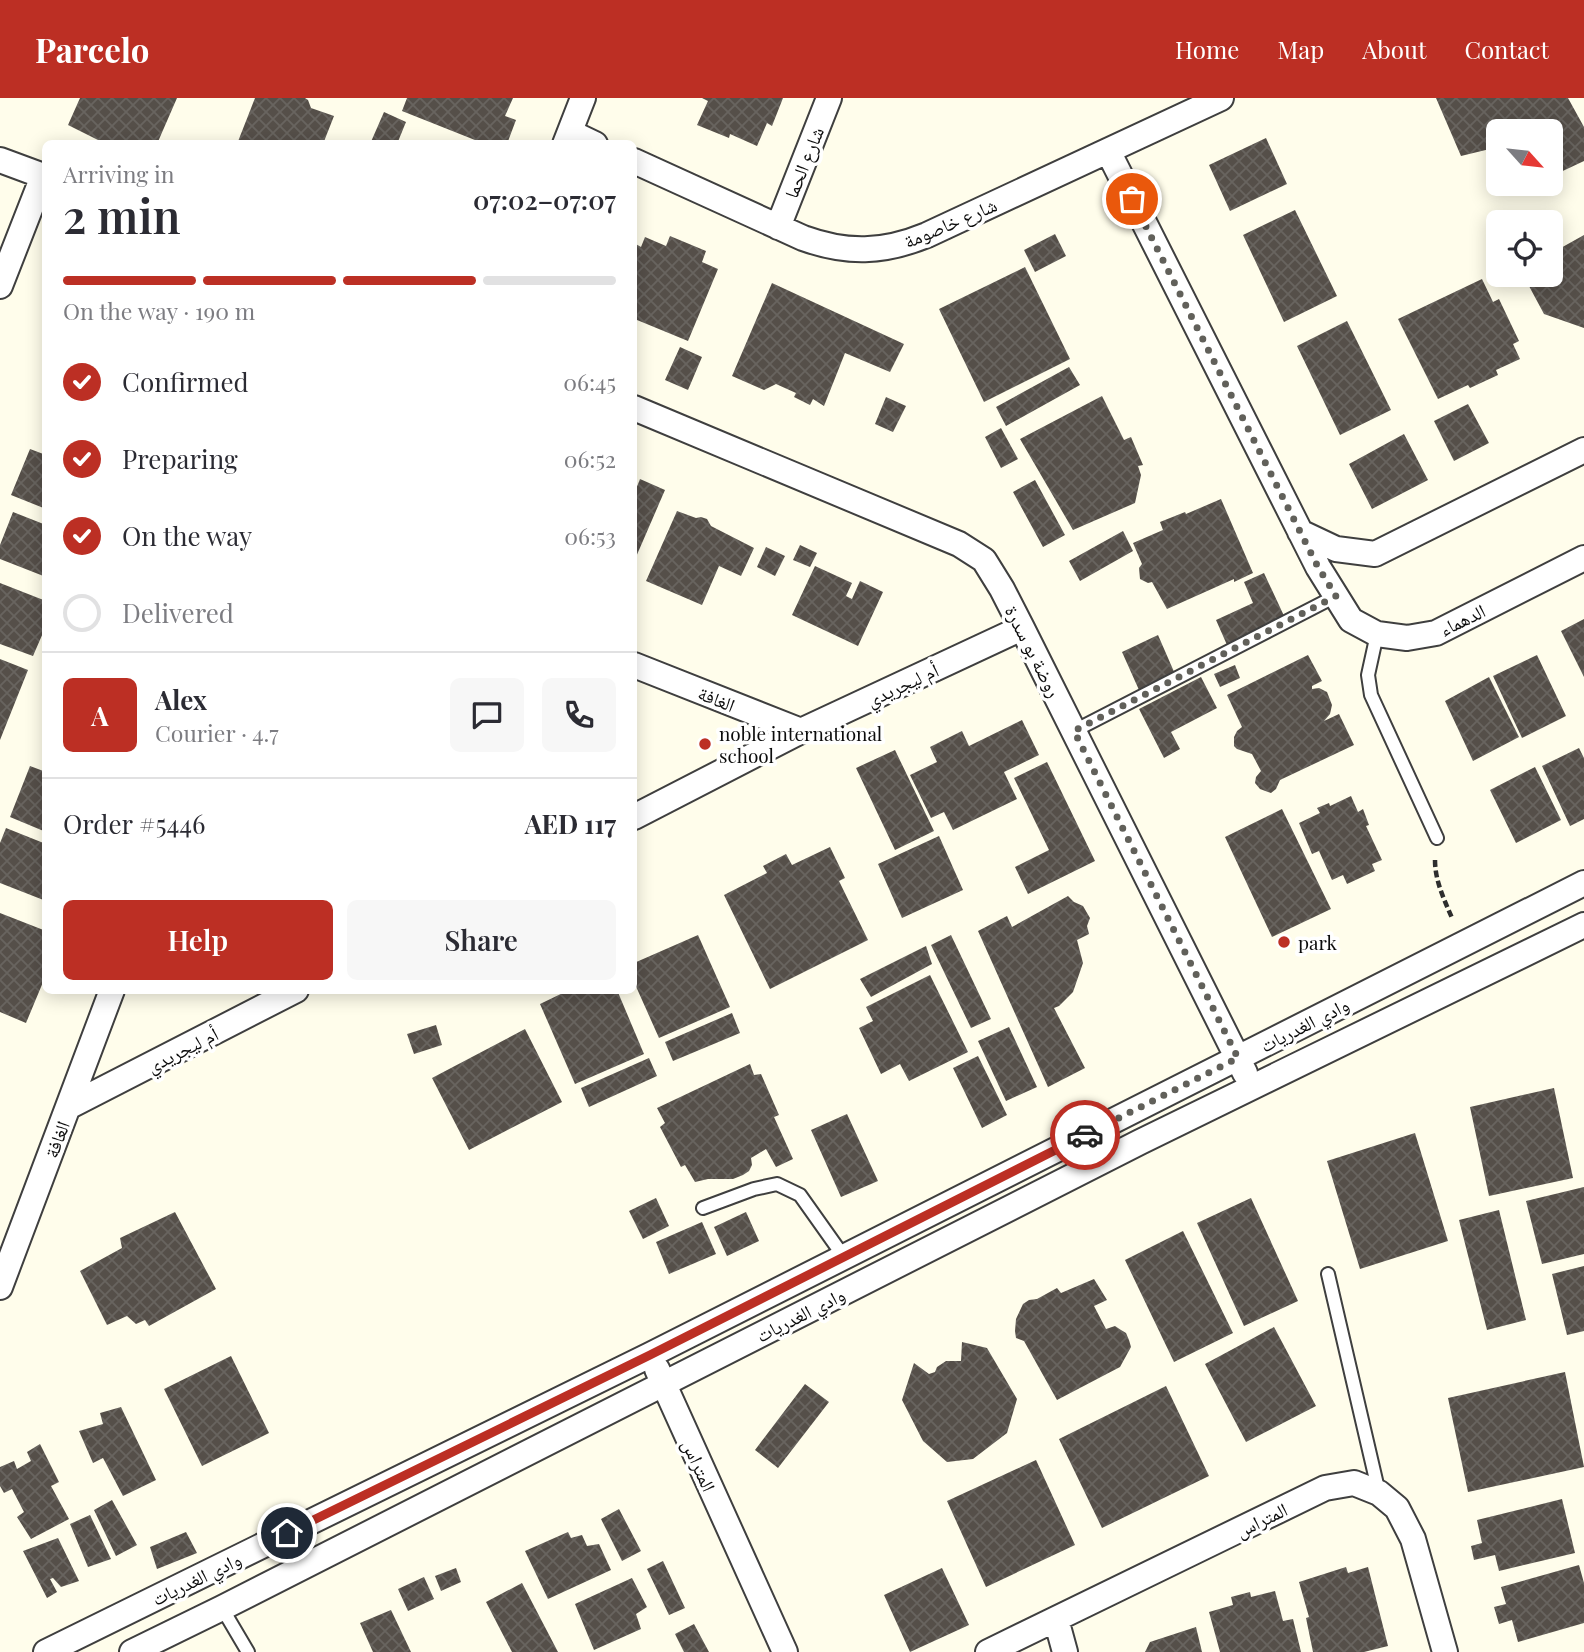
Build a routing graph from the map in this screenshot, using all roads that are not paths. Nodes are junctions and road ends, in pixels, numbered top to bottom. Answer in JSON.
{"nodes":[{"id":1,"x":583,"y":98,"type":"edge"},
{"id":2,"x":829,"y":98,"type":"edge"},
{"id":3,"x":1221,"y":98,"type":"edge"},
{"id":4,"x":568,"y":138,"type":"edge"},
{"id":5,"x":1108,"y":151,"type":"junction"},
{"id":6,"x":0,"y":160,"type":"edge"},
{"id":7,"x":637,"y":162,"type":"edge"},
{"id":8,"x":42,"y":176,"type":"edge"},
{"id":9,"x":42,"y":182,"type":"edge"},
{"id":10,"x":778,"y":227,"type":"junction"},
{"id":11,"x":0,"y":286,"type":"edge"},
{"id":12,"x":637,"y":409,"type":"edge"},
{"id":13,"x":1584,"y":450,"type":"edge"},
{"id":14,"x":1300,"y":532,"type":"junction"},
{"id":15,"x":1584,"y":558,"type":"edge"},
{"id":16,"x":1336,"y":596,"type":"junction"},
{"id":17,"x":1022,"y":628,"type":"junction"},
{"id":18,"x":1377,"y":634,"type":"junction"},
{"id":19,"x":637,"y":666,"type":"edge"},
{"id":20,"x":802,"y":731,"type":"junction"},
{"id":21,"x":1074,"y":731,"type":"junction"},
{"id":22,"x":637,"y":815,"type":"edge"},
{"id":23,"x":1437,"y":838,"type":"road end"},
{"id":24,"x":1584,"y":883,"type":"edge"},
{"id":25,"x":1584,"y":925,"type":"edge"},
{"id":26,"x":110,"y":994,"type":"edge"},
{"id":27,"x":288,"y":994,"type":"edge"},
{"id":28,"x":1238,"y":1058,"type":"junction"},
{"id":29,"x":1252,"y":1086,"type":"junction"},
{"id":30,"x":68,"y":1107,"type":"junction"},
{"id":31,"x":703,"y":1208,"type":"dead end"},
{"id":32,"x":844,"y":1257,"type":"junction"},
{"id":33,"x":1328,"y":1274,"type":"dead end"},
{"id":34,"x":0,"y":1287,"type":"edge"},
{"id":35,"x":650,"y":1355,"type":"junction"},
{"id":36,"x":663,"y":1383,"type":"junction"},
{"id":37,"x":1380,"y":1493,"type":"junction"},
{"id":38,"x":222,"y":1608,"type":"junction"},
{"id":39,"x":1056,"y":1619,"type":"junction"},
{"id":40,"x":46,"y":1652,"type":"edge"},
{"id":41,"x":132,"y":1652,"type":"edge"},
{"id":42,"x":247,"y":1652,"type":"edge"},
{"id":43,"x":785,"y":1652,"type":"edge"},
{"id":44,"x":988,"y":1652,"type":"edge"},
{"id":45,"x":1065,"y":1652,"type":"edge"},
{"id":46,"x":1445,"y":1652,"type":"edge"}],
"edges":[{"from":1,"to":4,"type":"street"},
{"from":2,"to":10,"type":"street","name":"شارع الحما"},
{"from":3,"to":5,"type":"street","name":"شارع خاصومة"},
{"from":5,"to":10,"type":"street","name":"شارع خاصومة"},
{"from":5,"to":14,"type":"street","name":"الدهماء"},
{"from":6,"to":8,"type":"street"},
{"from":7,"to":10,"type":"street","name":"شارع خاصومة"},
{"from":9,"to":11,"type":"street"},
{"from":12,"to":17,"type":"street","name":"روضة بو سدرة"},
{"from":13,"to":14,"type":"street"},
{"from":14,"to":16,"type":"street","name":"الدهماء"},
{"from":15,"to":18,"type":"street","name":"الدهماء"},
{"from":16,"to":18,"type":"street","name":"الدهماء"},
{"from":16,"to":21,"type":"lane"},
{"from":17,"to":20,"type":"street","name":"أم ليجريدي"},
{"from":17,"to":21,"type":"street","name":"روضة بو سدرة"},
{"from":18,"to":23,"type":"lane"},
{"from":19,"to":20,"type":"street","name":"الغافة"},
{"from":20,"to":22,"type":"street","name":"أم ليجريدي"},
{"from":21,"to":28,"type":"street","name":"روضة بو سدرة"},
{"from":24,"to":28,"type":"street","name":"وادي الغدريات"},
{"from":25,"to":29,"type":"street","name":"وادي الغدريات"},
{"from":26,"to":30,"type":"street","name":"الغافة"},
{"from":27,"to":30,"type":"street","name":"أم ليجريدي"},
{"from":28,"to":29,"type":"street","name":"روضة بو سدرة"},
{"from":28,"to":32,"type":"street","name":"وادي الغدريات"},
{"from":29,"to":36,"type":"street","name":"وادي الغدريات"},
{"from":30,"to":34,"type":"street","name":"الغافة"},
{"from":31,"to":32,"type":"lane"},
{"from":32,"to":35,"type":"street","name":"وادي الغدريات"},
{"from":33,"to":37,"type":"lane"},
{"from":35,"to":36,"type":"street","name":"المتراس"},
{"from":35,"to":40,"type":"street","name":"وادي الغدريات"},
{"from":36,"to":38,"type":"street","name":"وادي الغدريات"},
{"from":36,"to":43,"type":"street","name":"المتراس"},
{"from":37,"to":39,"type":"street","name":"المتراس"},
{"from":37,"to":46,"type":"street"},
{"from":38,"to":41,"type":"street","name":"وادي الغدريات"},
{"from":38,"to":42,"type":"lane"},
{"from":39,"to":44,"type":"street","name":"المتراس"},
{"from":39,"to":45,"type":"street"}]}
